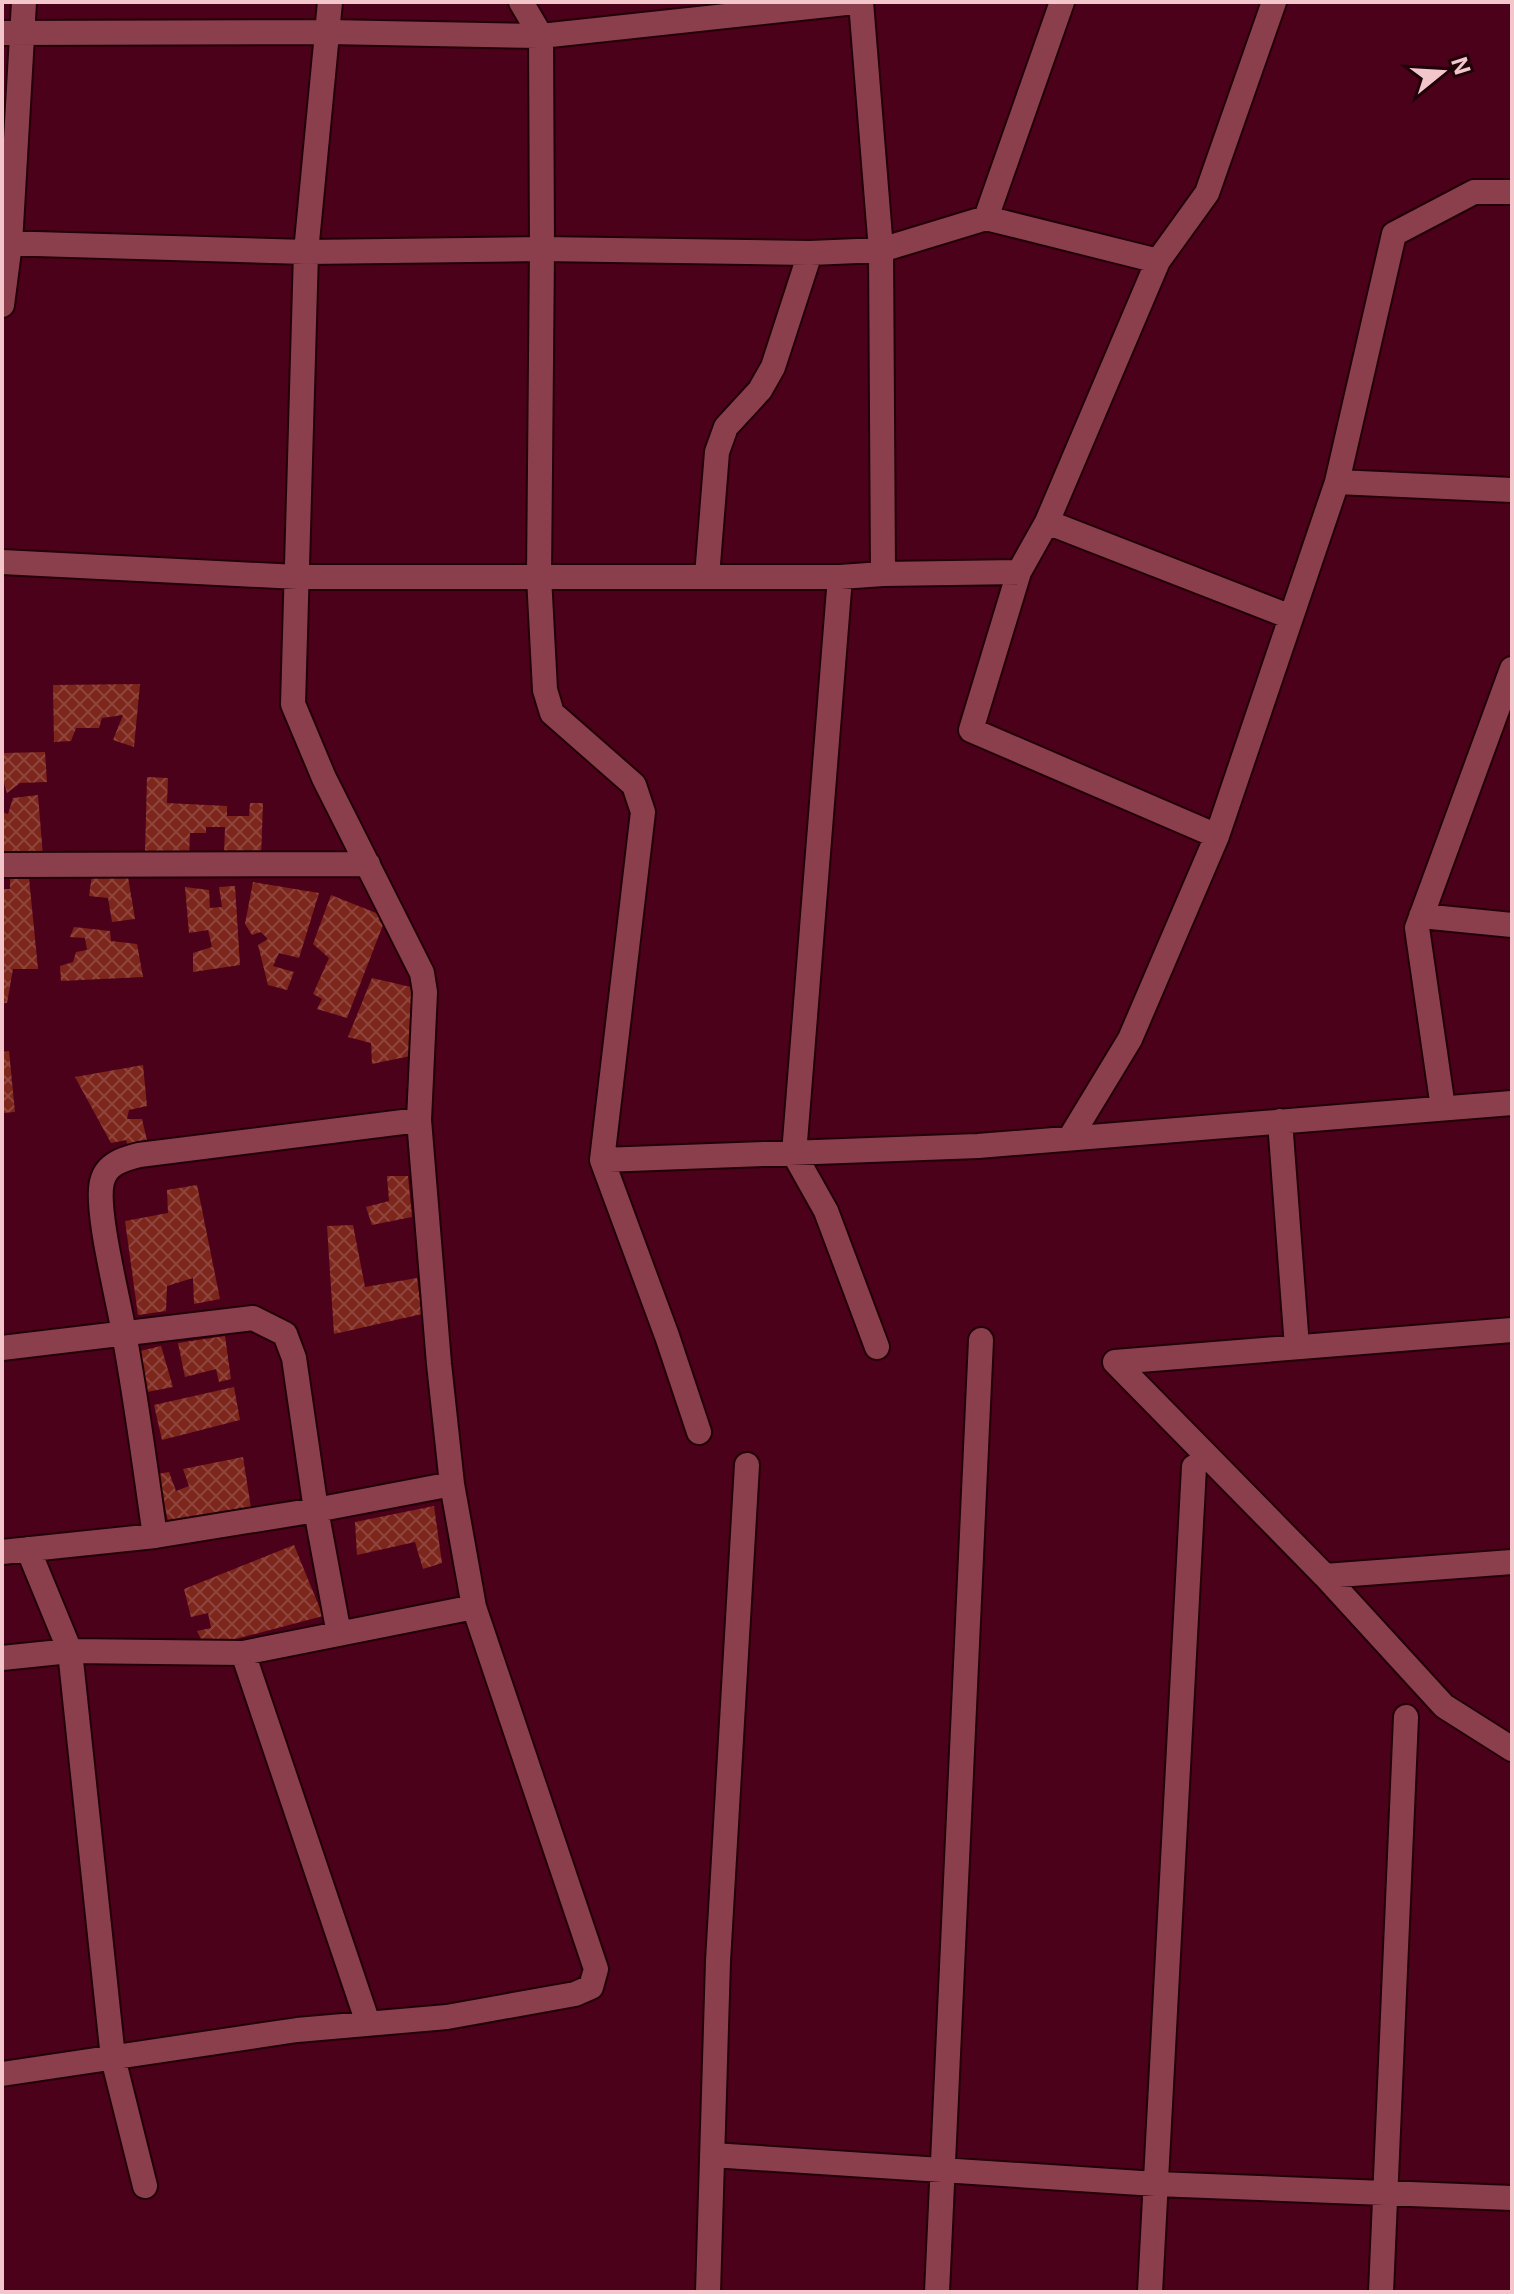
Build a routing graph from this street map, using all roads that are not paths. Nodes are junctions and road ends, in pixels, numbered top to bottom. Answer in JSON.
{"nodes":[{"id":1,"x":24,"y":2,"type":"edge"},
{"id":2,"x":330,"y":2,"type":"edge"},
{"id":3,"x":521,"y":2,"type":"edge"},
{"id":4,"x":858,"y":2,"type":"edge"},
{"id":5,"x":1062,"y":2,"type":"edge"},
{"id":6,"x":1274,"y":2,"type":"edge"},
{"id":7,"x":328,"y":32,"type":"junction"},
{"id":8,"x":12,"y":33,"type":"edge"},
{"id":9,"x":541,"y":36,"type":"junction"},
{"id":10,"x":1512,"y":192,"type":"edge"},
{"id":11,"x":986,"y":218,"type":"junction"},
{"id":12,"x":6,"y":243,"type":"edge"},
{"id":13,"x":542,"y":249,"type":"junction"},
{"id":14,"x":881,"y":250,"type":"junction"},
{"id":15,"x":306,"y":252,"type":"junction"},
{"id":16,"x":810,"y":253,"type":"junction"},
{"id":17,"x":1158,"y":261,"type":"junction"},
{"id":18,"x":2,"y":305,"type":"edge"},
{"id":19,"x":1337,"y":482,"type":"junction"},
{"id":20,"x":1512,"y":490,"type":"edge"},
{"id":21,"x":1047,"y":522,"type":"junction"},
{"id":22,"x":2,"y":562,"type":"edge"},
{"id":23,"x":1019,"y":572,"type":"junction"},
{"id":24,"x":883,"y":574,"type":"junction"},
{"id":25,"x":707,"y":576,"type":"junction"},
{"id":26,"x":297,"y":577,"type":"junction"},
{"id":27,"x":539,"y":577,"type":"junction"},
{"id":28,"x":840,"y":577,"type":"junction"},
{"id":29,"x":1291,"y":617,"type":"junction"},
{"id":30,"x":1512,"y":669,"type":"edge"},
{"id":31,"x":1217,"y":836,"type":"junction"},
{"id":32,"x":368,"y":864,"type":"junction"},
{"id":33,"x":2,"y":865,"type":"edge"},
{"id":34,"x":1421,"y":916,"type":"junction"},
{"id":35,"x":1512,"y":925,"type":"edge"},
{"id":36,"x":1512,"y":1103,"type":"edge"},
{"id":37,"x":1443,"y":1108,"type":"junction"},
{"id":38,"x":419,"y":1120,"type":"junction"},
{"id":39,"x":1280,"y":1121,"type":"junction"},
{"id":40,"x":1070,"y":1138,"type":"junction"},
{"id":41,"x":794,"y":1154,"type":"junction"},
{"id":42,"x":602,"y":1160,"type":"junction"},
{"id":43,"x":1512,"y":1330,"type":"edge"},
{"id":44,"x":124,"y":1332,"type":"junction"},
{"id":45,"x":981,"y":1340,"type":"dead end"},
{"id":46,"x":877,"y":1347,"type":"dead end"},
{"id":47,"x":1297,"y":1347,"type":"junction"},
{"id":48,"x":2,"y":1348,"type":"edge"},
{"id":49,"x":699,"y":1432,"type":"dead end"},
{"id":50,"x":747,"y":1465,"type":"dead end"},
{"id":51,"x":1194,"y":1467,"type":"dead end"},
{"id":52,"x":452,"y":1484,"type":"junction"},
{"id":53,"x":316,"y":1510,"type":"junction"},
{"id":54,"x":155,"y":1536,"type":"junction"},
{"id":55,"x":28,"y":1549,"type":"junction"},
{"id":56,"x":2,"y":1552,"type":"edge"},
{"id":57,"x":1512,"y":1562,"type":"edge"},
{"id":58,"x":1325,"y":1576,"type":"junction"},
{"id":59,"x":474,"y":1607,"type":"junction"},
{"id":60,"x":339,"y":1634,"type":"junction"},
{"id":61,"x":70,"y":1651,"type":"junction"},
{"id":62,"x":243,"y":1653,"type":"junction"},
{"id":63,"x":2,"y":1658,"type":"edge"},
{"id":64,"x":1406,"y":1717,"type":"dead end"},
{"id":65,"x":1512,"y":1749,"type":"edge"},
{"id":66,"x":368,"y":2023,"type":"junction"},
{"id":67,"x":113,"y":2058,"type":"junction"},
{"id":68,"x":2,"y":2074,"type":"edge"},
{"id":69,"x":712,"y":2155,"type":"junction"},
{"id":70,"x":942,"y":2171,"type":"junction"},
{"id":71,"x":1156,"y":2184,"type":"junction"},
{"id":72,"x":145,"y":2186,"type":"dead end"},
{"id":73,"x":1385,"y":2191,"type":"junction"},
{"id":74,"x":1512,"y":2198,"type":"edge"},
{"id":75,"x":708,"y":2292,"type":"edge"},
{"id":76,"x":937,"y":2292,"type":"edge"},
{"id":77,"x":1150,"y":2292,"type":"edge"},
{"id":78,"x":1381,"y":2292,"type":"edge"}],
"edges":[{"from":1,"to":8,"type":"street"},
{"from":2,"to":7,"type":"street"},
{"from":3,"to":9,"type":"street"},
{"from":4,"to":9,"type":"street"},
{"from":4,"to":14,"type":"street"},
{"from":5,"to":11,"type":"street"},
{"from":6,"to":17,"type":"street"},
{"from":7,"to":8,"type":"street"},
{"from":7,"to":9,"type":"street"},
{"from":7,"to":15,"type":"street"},
{"from":8,"to":12,"type":"street"},
{"from":9,"to":13,"type":"street"},
{"from":10,"to":19,"type":"street"},
{"from":11,"to":14,"type":"street"},
{"from":11,"to":17,"type":"street"},
{"from":12,"to":15,"type":"street"},
{"from":12,"to":18,"type":"street"},
{"from":13,"to":15,"type":"street"},
{"from":13,"to":16,"type":"street"},
{"from":13,"to":27,"type":"street"},
{"from":14,"to":16,"type":"street"},
{"from":14,"to":24,"type":"street"},
{"from":15,"to":26,"type":"street"},
{"from":16,"to":25,"type":"street"},
{"from":17,"to":21,"type":"street"},
{"from":19,"to":20,"type":"street"},
{"from":19,"to":29,"type":"street"},
{"from":21,"to":23,"type":"street"},
{"from":21,"to":29,"type":"street"},
{"from":22,"to":26,"type":"street"},
{"from":23,"to":24,"type":"street"},
{"from":23,"to":31,"type":"street"},
{"from":24,"to":28,"type":"street"},
{"from":25,"to":27,"type":"street"},
{"from":25,"to":28,"type":"street"},
{"from":26,"to":27,"type":"street"},
{"from":26,"to":32,"type":"street"},
{"from":27,"to":42,"type":"street"},
{"from":28,"to":41,"type":"street"},
{"from":29,"to":31,"type":"street"},
{"from":30,"to":34,"type":"street"},
{"from":31,"to":40,"type":"street"},
{"from":32,"to":33,"type":"street"},
{"from":32,"to":38,"type":"street"},
{"from":34,"to":35,"type":"street"},
{"from":34,"to":37,"type":"street"},
{"from":36,"to":37,"type":"street"},
{"from":37,"to":39,"type":"street"},
{"from":38,"to":44,"type":"street"},
{"from":38,"to":52,"type":"street"},
{"from":39,"to":40,"type":"street"},
{"from":39,"to":47,"type":"street"},
{"from":40,"to":41,"type":"street"},
{"from":41,"to":42,"type":"street"},
{"from":41,"to":46,"type":"street"},
{"from":42,"to":49,"type":"street"},
{"from":43,"to":47,"type":"street"},
{"from":44,"to":48,"type":"street"},
{"from":44,"to":53,"type":"street"},
{"from":44,"to":54,"type":"street"},
{"from":45,"to":70,"type":"street"},
{"from":47,"to":58,"type":"street"},
{"from":50,"to":69,"type":"street"},
{"from":51,"to":71,"type":"street"},
{"from":52,"to":53,"type":"street"},
{"from":52,"to":59,"type":"street"},
{"from":53,"to":54,"type":"street"},
{"from":53,"to":60,"type":"street"},
{"from":54,"to":55,"type":"street"},
{"from":55,"to":56,"type":"street"},
{"from":55,"to":61,"type":"street"},
{"from":57,"to":58,"type":"street"},
{"from":58,"to":65,"type":"street"},
{"from":59,"to":60,"type":"street"},
{"from":59,"to":66,"type":"street"},
{"from":60,"to":62,"type":"street"},
{"from":61,"to":62,"type":"street"},
{"from":61,"to":63,"type":"street"},
{"from":61,"to":67,"type":"street"},
{"from":62,"to":66,"type":"street"},
{"from":64,"to":73,"type":"street"},
{"from":66,"to":67,"type":"street"},
{"from":67,"to":68,"type":"street"},
{"from":67,"to":72,"type":"street"},
{"from":69,"to":70,"type":"street"},
{"from":69,"to":75,"type":"street"},
{"from":70,"to":71,"type":"street"},
{"from":70,"to":76,"type":"street"},
{"from":71,"to":73,"type":"street"},
{"from":71,"to":77,"type":"street"},
{"from":73,"to":74,"type":"street"},
{"from":73,"to":78,"type":"street"}]}
